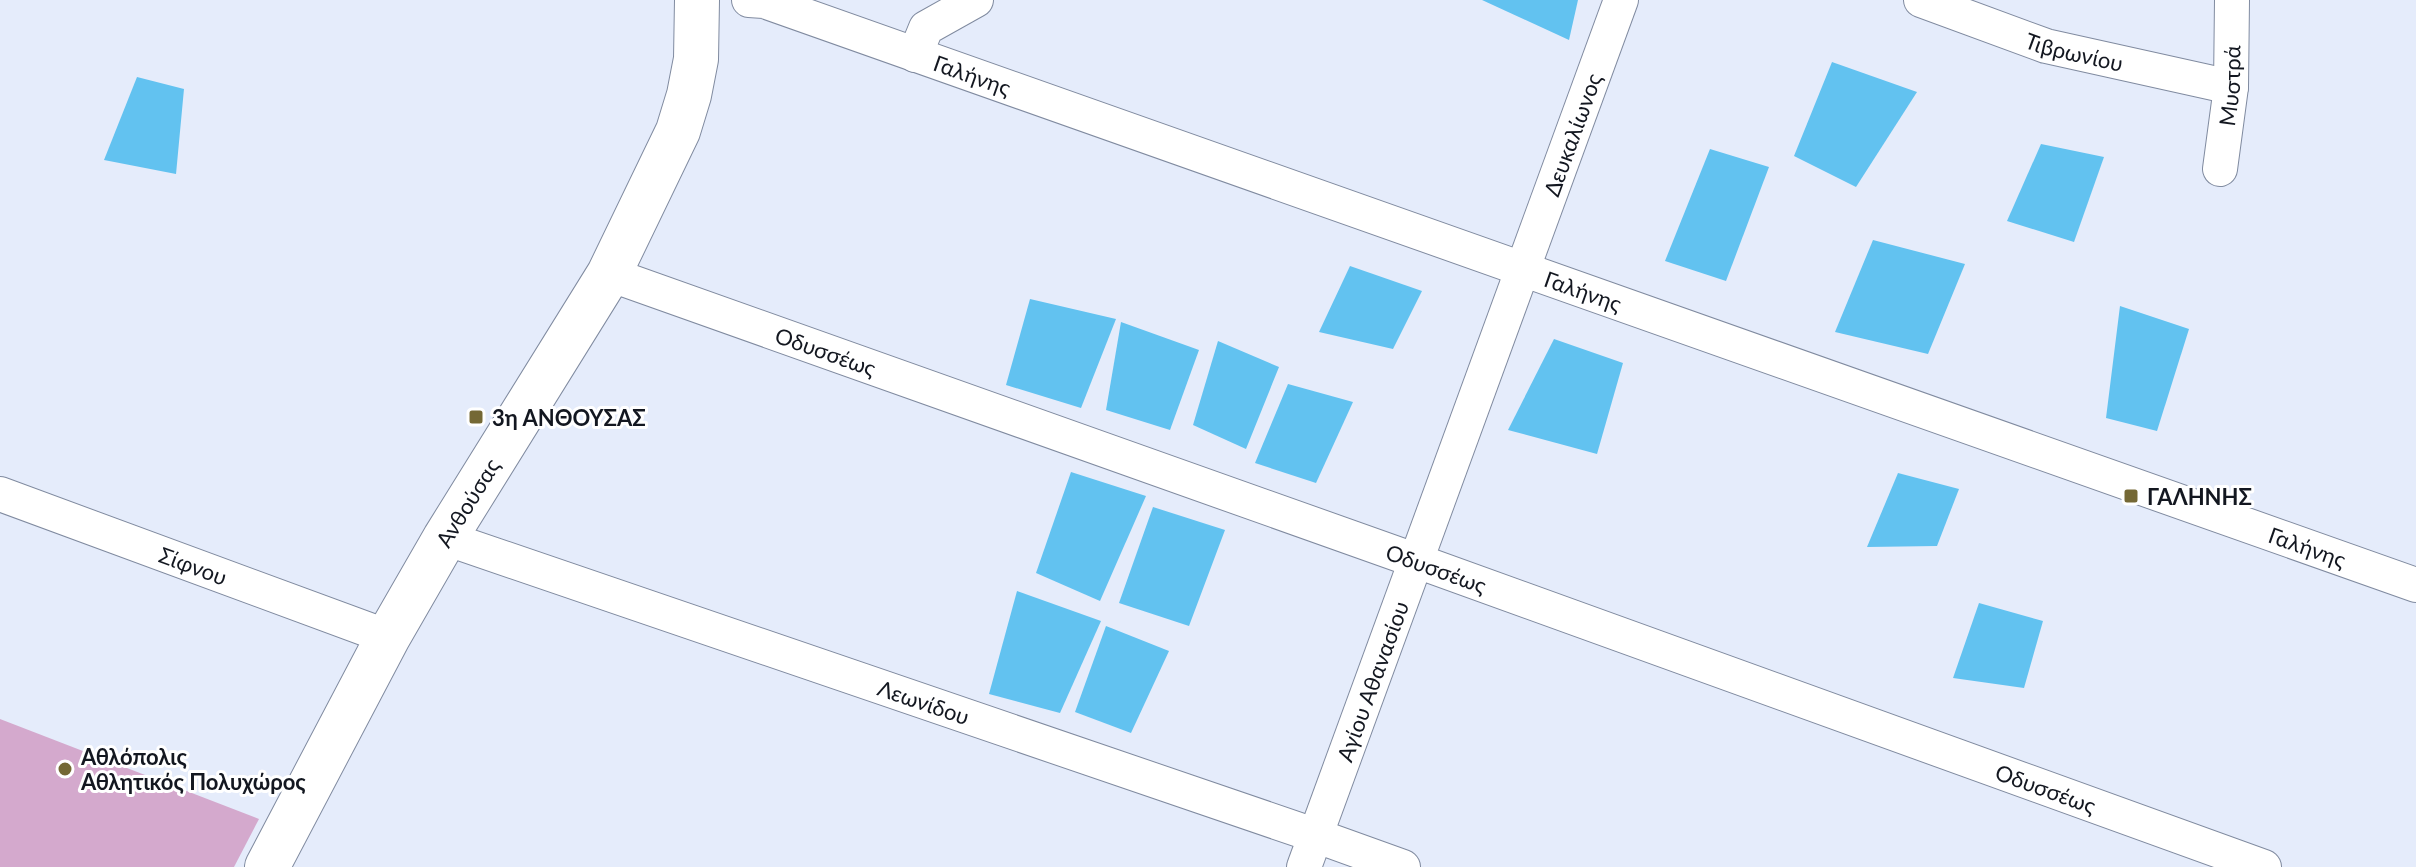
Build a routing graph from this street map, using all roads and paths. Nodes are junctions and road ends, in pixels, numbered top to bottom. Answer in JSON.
{"nodes":[{"id":1,"x":749,"y":0,"type":"edge"},
{"id":2,"x":976,"y":0,"type":"edge"},
{"id":3,"x":1621,"y":0,"type":"edge"},
{"id":4,"x":1921,"y":0,"type":"edge"},
{"id":5,"x":2232,"y":0,"type":"edge"},
{"id":6,"x":707,"y":1,"type":"edge"},
{"id":7,"x":915,"y":55,"type":"junction"},
{"id":8,"x":2231,"y":87,"type":"junction"},
{"id":9,"x":2220,"y":169,"type":"dead end"},
{"id":10,"x":1521,"y":270,"type":"junction"},
{"id":11,"x":609,"y":274,"type":"junction"},
{"id":12,"x":0,"y":494,"type":"edge"},
{"id":13,"x":445,"y":538,"type":"junction"},
{"id":14,"x":1417,"y":561,"type":"junction"},
{"id":15,"x":2416,"y":585,"type":"edge"},
{"id":16,"x":388,"y":637,"type":"junction"},
{"id":17,"x":1317,"y":836,"type":"junction"},
{"id":18,"x":267,"y":867,"type":"edge"},
{"id":19,"x":1304,"y":867,"type":"edge"},
{"id":20,"x":1403,"y":867,"type":"edge"},
{"id":21,"x":2264,"y":867,"type":"edge"}],
"edges":[{"from":1,"to":7,"type":"street","name":"Γαλήνης"},
{"from":2,"to":7,"type":"street"},
{"from":3,"to":10,"type":"street","name":"Δευκαλίωνος"},
{"from":4,"to":8,"type":"street","name":"Τιβρωνίου"},
{"from":5,"to":8,"type":"street","name":"Μυστρά"},
{"from":6,"to":11,"type":"street","name":"Ανθούσας"},
{"from":7,"to":10,"type":"street","name":"Γαλήνης"},
{"from":8,"to":9,"type":"street","name":"Μυστρά"},
{"from":10,"to":14,"type":"street","name":"Αγίου Αθανασίου"},
{"from":10,"to":15,"type":"street","name":"Γαλήνης"},
{"from":11,"to":13,"type":"street","name":"Ανθούσας"},
{"from":11,"to":14,"type":"street","name":"Οδυσσέως"},
{"from":12,"to":16,"type":"street","name":"Σίφνου"},
{"from":13,"to":16,"type":"street","name":"Ανθούσας"},
{"from":13,"to":17,"type":"street","name":"Λεωνίδου"},
{"from":14,"to":17,"type":"street","name":"Αγίου Αθανασίου"},
{"from":14,"to":21,"type":"street","name":"Οδυσσέως"},
{"from":16,"to":18,"type":"street","name":"Ανθούσας"},
{"from":17,"to":19,"type":"street","name":"Αγίου Αθανασίου"},
{"from":17,"to":20,"type":"street","name":"Λεωνίδου"}]}
